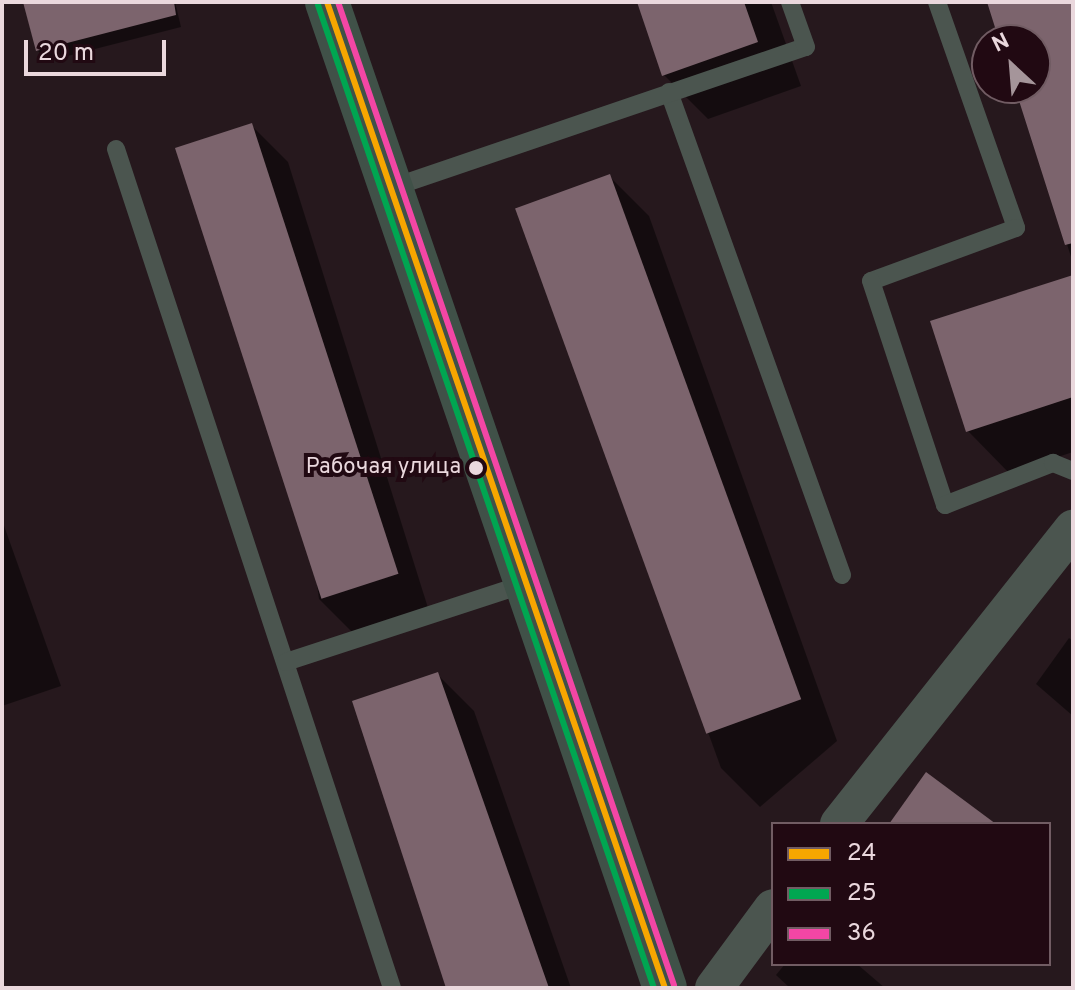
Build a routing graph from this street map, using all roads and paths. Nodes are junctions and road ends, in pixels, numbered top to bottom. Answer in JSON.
{"nodes":[{"id":1,"x":327,"y":2,"type":"edge"},
{"id":2,"x":790,"y":2,"type":"edge"},
{"id":3,"x":937,"y":2,"type":"edge"},
{"id":4,"x":669,"y":92,"type":"junction"},
{"id":5,"x":116,"y":149,"type":"dead end"},
{"id":6,"x":388,"y":189,"type":"junction"},
{"id":7,"x":1073,"y":471,"type":"edge"},
{"id":8,"x":1073,"y":529,"type":"edge"},
{"id":9,"x":842,"y":575,"type":"dead end"},
{"id":10,"x":525,"y":584,"type":"junction"},
{"id":11,"x":286,"y":662,"type":"junction"},
{"id":12,"x":841,"y":822,"type":"edge"},
{"id":13,"x":771,"y":911,"type":"edge"},
{"id":14,"x":392,"y":988,"type":"edge"},
{"id":15,"x":665,"y":988,"type":"edge"},
{"id":16,"x":714,"y":988,"type":"edge"}],
"edges":[{"from":1,"to":6,"type":"main road"},
{"from":2,"to":4,"type":"lane"},
{"from":3,"to":7,"type":"lane"},
{"from":4,"to":6,"type":"lane"},
{"from":4,"to":9,"type":"lane"},
{"from":5,"to":11,"type":"lane"},
{"from":6,"to":10,"type":"main road"},
{"from":8,"to":12,"type":"street"},
{"from":10,"to":11,"type":"lane"},
{"from":10,"to":15,"type":"main road"},
{"from":11,"to":14,"type":"lane"},
{"from":13,"to":16,"type":"street"}]}
